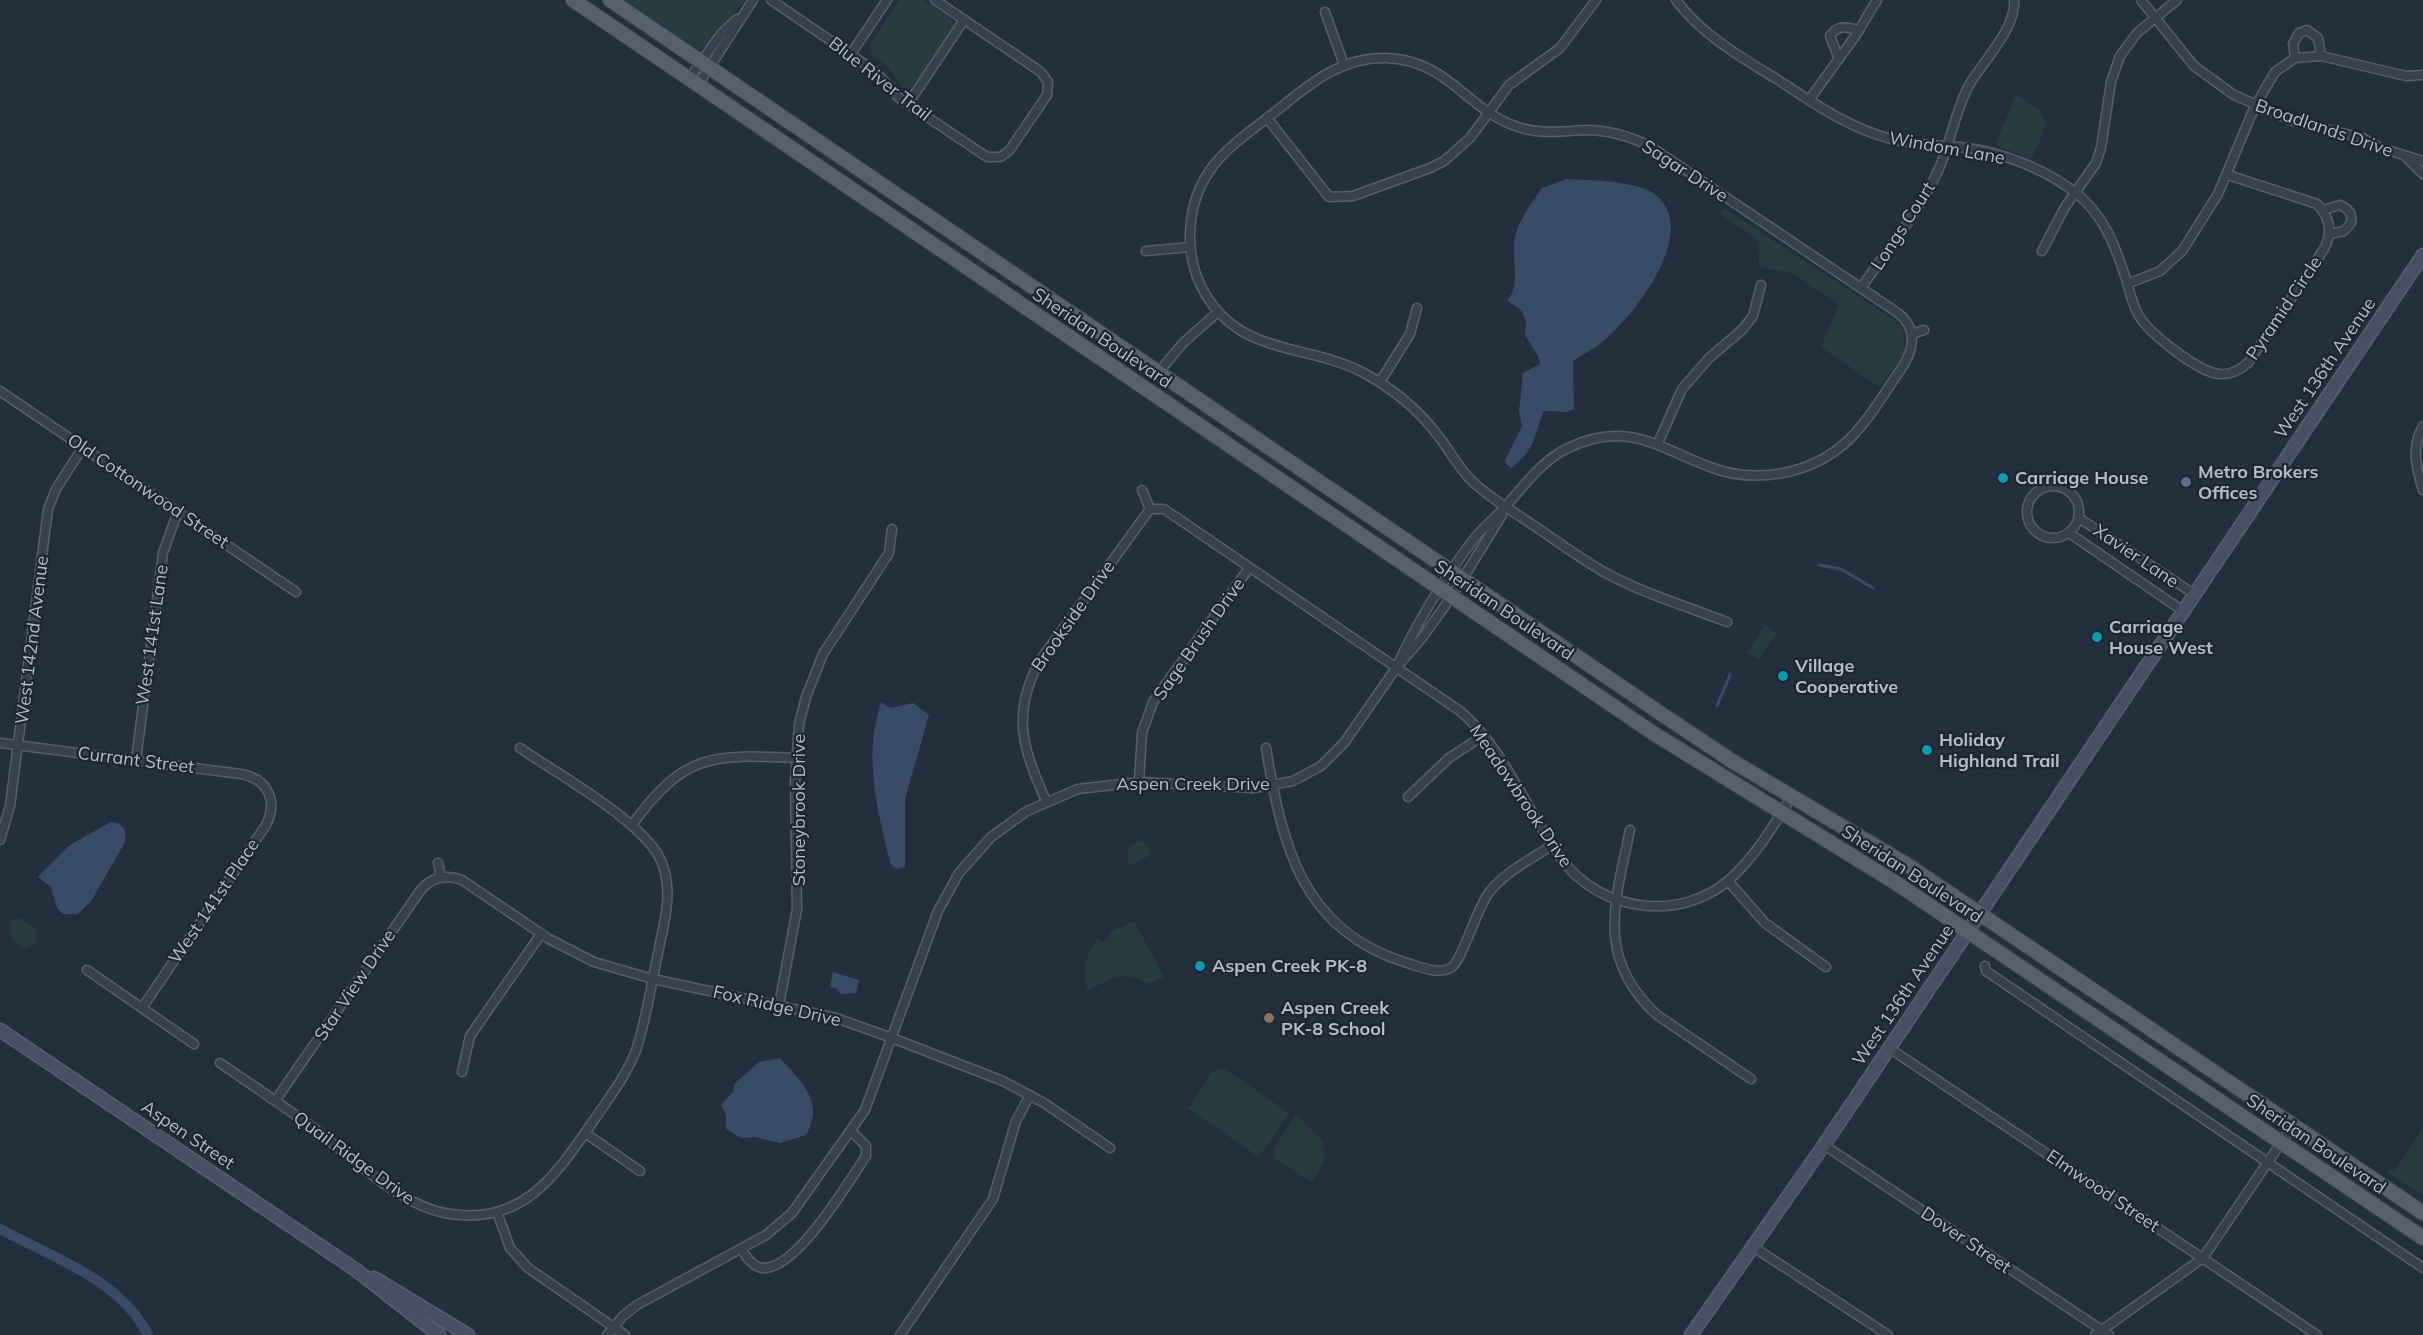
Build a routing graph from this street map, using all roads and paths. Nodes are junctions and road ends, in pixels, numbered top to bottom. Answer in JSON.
{"nodes":[{"id":1,"x":573,"y":0,"type":"edge"},
{"id":2,"x":610,"y":0,"type":"edge"},
{"id":3,"x":753,"y":0,"type":"edge"},
{"id":4,"x":771,"y":0,"type":"edge"},
{"id":5,"x":887,"y":0,"type":"edge"},
{"id":6,"x":935,"y":0,"type":"edge"},
{"id":7,"x":1596,"y":0,"type":"edge"},
{"id":8,"x":1676,"y":0,"type":"edge"},
{"id":9,"x":1877,"y":0,"type":"edge"},
{"id":10,"x":2014,"y":0,"type":"edge"},
{"id":11,"x":2141,"y":0,"type":"edge"},
{"id":12,"x":2176,"y":0,"type":"edge"},
{"id":13,"x":1325,"y":12,"type":"dead end"},
{"id":14,"x":2156,"y":18,"type":"junction"},
{"id":15,"x":964,"y":20,"type":"junction"},
{"id":16,"x":1859,"y":30,"type":"junction"},
{"id":17,"x":851,"y":54,"type":"junction"},
{"id":18,"x":2321,"y":56,"type":"junction"},
{"id":19,"x":2295,"y":58,"type":"junction"},
{"id":20,"x":1839,"y":59,"type":"junction"},
{"id":21,"x":1344,"y":64,"type":"junction"},
{"id":22,"x":705,"y":65,"type":"junction"},
{"id":23,"x":2423,"y":75,"type":"edge"},
{"id":24,"x":694,"y":82,"type":"junction"},
{"id":25,"x":1809,"y":100,"type":"junction"},
{"id":26,"x":908,"y":104,"type":"junction"},
{"id":27,"x":2255,"y":106,"type":"junction"},
{"id":28,"x":1488,"y":112,"type":"junction"},
{"id":29,"x":1267,"y":118,"type":"junction"},
{"id":30,"x":1947,"y":146,"type":"junction"},
{"id":31,"x":2405,"y":155,"type":"junction"},
{"id":32,"x":2423,"y":161,"type":"edge"},
{"id":33,"x":2423,"y":174,"type":"edge"},
{"id":34,"x":2228,"y":175,"type":"junction"},
{"id":35,"x":2075,"y":193,"type":"junction"},
{"id":36,"x":2323,"y":210,"type":"junction"},
{"id":37,"x":2330,"y":234,"type":"junction"},
{"id":38,"x":1190,"y":247,"type":"junction"},
{"id":39,"x":2042,"y":250,"type":"dead end"},
{"id":40,"x":1146,"y":251,"type":"dead end"},
{"id":41,"x":2423,"y":255,"type":"edge"},
{"id":42,"x":2127,"y":284,"type":"junction"},
{"id":43,"x":1761,"y":285,"type":"dead end"},
{"id":44,"x":1862,"y":288,"type":"junction"},
{"id":45,"x":1417,"y":308,"type":"dead end"},
{"id":46,"x":1218,"y":312,"type":"junction"},
{"id":47,"x":1924,"y":330,"type":"dead end"},
{"id":48,"x":1912,"y":334,"type":"junction"},
{"id":49,"x":1158,"y":373,"type":"junction"},
{"id":50,"x":1380,"y":382,"type":"junction"},
{"id":51,"x":0,"y":391,"type":"edge"},
{"id":52,"x":2423,"y":426,"type":"edge"},
{"id":53,"x":1658,"y":443,"type":"junction"},
{"id":54,"x":83,"y":447,"type":"junction"},
{"id":55,"x":1142,"y":490,"type":"dead end"},
{"id":56,"x":2423,"y":490,"type":"edge"},
{"id":57,"x":1506,"y":506,"type":"junction"},
{"id":58,"x":1150,"y":509,"type":"junction"},
{"id":59,"x":178,"y":512,"type":"junction"},
{"id":60,"x":2079,"y":518,"type":"junction"},
{"id":61,"x":892,"y":530,"type":"dead end"},
{"id":62,"x":2069,"y":533,"type":"junction"},
{"id":63,"x":1250,"y":568,"type":"junction"},
{"id":64,"x":1458,"y":576,"type":"junction"},
{"id":65,"x":1440,"y":588,"type":"junction"},
{"id":66,"x":296,"y":592,"type":"dead end"},
{"id":67,"x":2194,"y":594,"type":"junction"},
{"id":68,"x":1452,"y":596,"type":"junction"},
{"id":69,"x":2183,"y":611,"type":"junction"},
{"id":70,"x":1727,"y":622,"type":"dead end"},
{"id":71,"x":1396,"y":668,"type":"junction"},
{"id":72,"x":1484,"y":735,"type":"junction"},
{"id":73,"x":0,"y":742,"type":"edge"},
{"id":74,"x":18,"y":745,"type":"junction"},
{"id":75,"x":520,"y":748,"type":"dead end"},
{"id":76,"x":1266,"y":748,"type":"dead end"},
{"id":77,"x":796,"y":758,"type":"junction"},
{"id":78,"x":136,"y":760,"type":"junction"},
{"id":79,"x":1139,"y":782,"type":"junction"},
{"id":80,"x":1272,"y":786,"type":"junction"},
{"id":81,"x":267,"y":789,"type":"joint"},
{"id":82,"x":1792,"y":796,"type":"junction"},
{"id":83,"x":1408,"y":797,"type":"dead end"},
{"id":84,"x":1046,"y":801,"type":"junction"},
{"id":85,"x":1781,"y":813,"type":"junction"},
{"id":86,"x":632,"y":825,"type":"junction"},
{"id":87,"x":1630,"y":830,"type":"dead end"},
{"id":88,"x":0,"y":840,"type":"edge"},
{"id":89,"x":1553,"y":845,"type":"junction"},
{"id":90,"x":438,"y":863,"type":"dead end"},
{"id":91,"x":441,"y":877,"type":"junction"},
{"id":92,"x":1728,"y":881,"type":"junction"},
{"id":93,"x":1615,"y":900,"type":"junction"},
{"id":94,"x":1980,"y":913,"type":"junction"},
{"id":95,"x":1968,"y":932,"type":"junction"},
{"id":96,"x":541,"y":934,"type":"junction"},
{"id":97,"x":1985,"y":966,"type":"dead end"},
{"id":98,"x":1826,"y":967,"type":"dead end"},
{"id":99,"x":87,"y":970,"type":"dead end"},
{"id":100,"x":653,"y":978,"type":"junction"},
{"id":101,"x":778,"y":1005,"type":"junction"},
{"id":102,"x":142,"y":1008,"type":"junction"},
{"id":103,"x":0,"y":1030,"type":"edge"},
{"id":104,"x":892,"y":1038,"type":"junction"},
{"id":105,"x":194,"y":1044,"type":"dead end"},
{"id":106,"x":1889,"y":1048,"type":"junction"},
{"id":107,"x":220,"y":1064,"type":"dead end"},
{"id":108,"x":462,"y":1072,"type":"dead end"},
{"id":109,"x":1751,"y":1078,"type":"dead end"},
{"id":110,"x":1030,"y":1095,"type":"junction"},
{"id":111,"x":275,"y":1101,"type":"junction"},
{"id":112,"x":2293,"y":1125,"type":"junction"},
{"id":113,"x":851,"y":1131,"type":"junction"},
{"id":114,"x":585,"y":1133,"type":"junction"},
{"id":115,"x":2281,"y":1142,"type":"junction"},
{"id":116,"x":1824,"y":1145,"type":"junction"},
{"id":117,"x":1110,"y":1148,"type":"dead end"},
{"id":118,"x":2267,"y":1163,"type":"junction"},
{"id":119,"x":640,"y":1171,"type":"dead end"},
{"id":120,"x":496,"y":1212,"type":"junction"},
{"id":121,"x":2423,"y":1213,"type":"edge"},
{"id":122,"x":2423,"y":1238,"type":"edge"},
{"id":123,"x":1752,"y":1246,"type":"junction"},
{"id":124,"x":741,"y":1249,"type":"junction"},
{"id":125,"x":2203,"y":1258,"type":"junction"},
{"id":126,"x":2423,"y":1268,"type":"edge"},
{"id":127,"x":356,"y":1269,"type":"junction"},
{"id":128,"x":613,"y":1327,"type":"junction"},
{"id":129,"x":2102,"y":1333,"type":"edge"},
{"id":130,"x":439,"y":1335,"type":"edge"},
{"id":131,"x":468,"y":1335,"type":"edge"},
{"id":132,"x":607,"y":1335,"type":"edge"},
{"id":133,"x":625,"y":1335,"type":"edge"},
{"id":134,"x":900,"y":1335,"type":"edge"},
{"id":135,"x":1691,"y":1335,"type":"edge"},
{"id":136,"x":1888,"y":1335,"type":"edge"},
{"id":137,"x":2317,"y":1335,"type":"edge"}],
"edges":[{"from":1,"to":24,"type":"main road","name":"Sheridan Boulevard"},
{"from":2,"to":22,"type":"main road","name":"Sheridan Boulevard"},
{"from":3,"to":22,"type":"street"},
{"from":4,"to":17,"type":"street","name":"Blue River Trail"},
{"from":5,"to":17,"type":"street"},
{"from":6,"to":15,"type":"street","name":"Blue River Trail"},
{"from":7,"to":28,"type":"street"},
{"from":8,"to":25,"type":"street","name":"Windom Lane"},
{"from":9,"to":16,"type":"street"},
{"from":10,"to":30,"type":"street","name":"Longs Court"},
{"from":11,"to":14,"type":"street","name":"Broadlands Drive"},
{"from":12,"to":14,"type":"street"},
{"from":13,"to":21,"type":"street"},
{"from":14,"to":27,"type":"street","name":"Broadlands Drive"},
{"from":14,"to":35,"type":"street"},
{"from":15,"to":26,"type":"street"},
{"from":15,"to":26,"type":"street","name":"Blue River Trail"},
{"from":16,"to":20,"type":"street"},
{"from":16,"to":20,"type":"street"},
{"from":17,"to":26,"type":"street","name":"Blue River Trail"},
{"from":18,"to":19,"type":"street"},
{"from":18,"to":19,"type":"street"},
{"from":18,"to":23,"type":"street"},
{"from":19,"to":27,"type":"street"},
{"from":20,"to":25,"type":"street"},
{"from":21,"to":28,"type":"street"},
{"from":21,"to":29,"type":"street"},
{"from":22,"to":24,"type":"street"},
{"from":22,"to":49,"type":"main road","name":"Sheridan Boulevard"},
{"from":24,"to":65,"type":"main road","name":"Sheridan Boulevard"},
{"from":25,"to":30,"type":"street","name":"Windom Lane"},
{"from":27,"to":31,"type":"street","name":"Broadlands Drive"},
{"from":27,"to":34,"type":"street"},
{"from":28,"to":29,"type":"street"},
{"from":28,"to":44,"type":"street","name":"Sagar Drive"},
{"from":29,"to":38,"type":"street"},
{"from":30,"to":35,"type":"street","name":"Windom Lane"},
{"from":30,"to":44,"type":"street","name":"Longs Court"},
{"from":31,"to":32,"type":"street","name":"Broadlands Drive"},
{"from":31,"to":33,"type":"street","name":"Broadlands Drive"},
{"from":34,"to":36,"type":"street","name":"Pyramid Circle"},
{"from":34,"to":42,"type":"street"},
{"from":35,"to":39,"type":"street"},
{"from":35,"to":42,"type":"street","name":"Windom Lane"},
{"from":36,"to":37,"type":"street"},
{"from":36,"to":37,"type":"street","name":"Pyramid Circle"},
{"from":37,"to":42,"type":"street","name":"Pyramid Circle"},
{"from":38,"to":40,"type":"street"},
{"from":38,"to":46,"type":"street"},
{"from":41,"to":67,"type":"main road","name":"West 136th Avenue"},
{"from":43,"to":53,"type":"street"},
{"from":44,"to":48,"type":"street"},
{"from":45,"to":50,"type":"street"},
{"from":46,"to":49,"type":"street"},
{"from":46,"to":50,"type":"street"},
{"from":47,"to":48,"type":"street"},
{"from":48,"to":53,"type":"street","name":"Aspen Creek Drive"},
{"from":49,"to":64,"type":"main road","name":"Sheridan Boulevard"},
{"from":50,"to":57,"type":"street"},
{"from":51,"to":54,"type":"street","name":"Old Cottonwood Street"},
{"from":52,"to":56,"type":"street"},
{"from":53,"to":57,"type":"street","name":"Aspen Creek Drive"},
{"from":54,"to":59,"type":"street","name":"Old Cottonwood Street"},
{"from":54,"to":74,"type":"street","name":"West 142nd Avenue"},
{"from":55,"to":58,"type":"street"},
{"from":57,"to":64,"type":"street","name":"Aspen Creek Drive"},
{"from":57,"to":64,"type":"street","name":"Aspen Creek Drive"},
{"from":57,"to":70,"type":"street"},
{"from":58,"to":63,"type":"street","name":"Meadowbrook Drive"},
{"from":58,"to":84,"type":"street","name":"Brookside Drive"},
{"from":59,"to":66,"type":"street","name":"Old Cottonwood Street"},
{"from":59,"to":78,"type":"street","name":"West 141st Lane"},
{"from":60,"to":62,"type":"street"},
{"from":60,"to":62,"type":"street"},
{"from":60,"to":67,"type":"street","name":"Xavier Lane"},
{"from":61,"to":77,"type":"street","name":"Stoneybrook Drive"},
{"from":62,"to":69,"type":"street","name":"Xavier Lane"},
{"from":63,"to":71,"type":"street","name":"Meadowbrook Drive"},
{"from":63,"to":79,"type":"street","name":"Sage Brush Drive"},
{"from":64,"to":65,"type":"street","name":"Aspen Creek Drive"},
{"from":64,"to":68,"type":"street","name":"Aspen Creek Drive"},
{"from":64,"to":82,"type":"main road","name":"Sheridan Boulevard"},
{"from":65,"to":68,"type":"main road","name":"Sheridan Boulevard"},
{"from":65,"to":71,"type":"street","name":"Aspen Creek Drive"},
{"from":67,"to":69,"type":"main road","name":"West 136th Avenue"},
{"from":68,"to":71,"type":"street","name":"Aspen Creek Drive"},
{"from":68,"to":85,"type":"main road","name":"Sheridan Boulevard"},
{"from":69,"to":94,"type":"main road","name":"West 136th Avenue"},
{"from":71,"to":72,"type":"street","name":"Meadowbrook Drive"},
{"from":71,"to":80,"type":"street","name":"Aspen Creek Drive"},
{"from":72,"to":83,"type":"street"},
{"from":72,"to":89,"type":"street","name":"Meadowbrook Drive"},
{"from":73,"to":74,"type":"street","name":"Currant Street"},
{"from":74,"to":78,"type":"street","name":"Currant Street"},
{"from":74,"to":88,"type":"street","name":"West 142nd Avenue"},
{"from":75,"to":86,"type":"street","name":"Quail Ridge Drive"},
{"from":76,"to":80,"type":"street"},
{"from":77,"to":86,"type":"street"},
{"from":77,"to":101,"type":"street","name":"Stoneybrook Drive"},
{"from":78,"to":81,"type":"street","name":"Currant Street"},
{"from":79,"to":80,"type":"street","name":"Aspen Creek Drive"},
{"from":79,"to":84,"type":"street","name":"Aspen Creek Drive"},
{"from":80,"to":89,"type":"street"},
{"from":81,"to":102,"type":"street","name":"West 141st Place"},
{"from":82,"to":85,"type":"street","name":"Meadowbrook Drive"},
{"from":82,"to":94,"type":"main road","name":"Sheridan Boulevard"},
{"from":84,"to":104,"type":"street","name":"Aspen Creek Drive"},
{"from":85,"to":92,"type":"street","name":"Meadowbrook Drive"},
{"from":85,"to":95,"type":"main road","name":"Sheridan Boulevard"},
{"from":86,"to":100,"type":"street","name":"Quail Ridge Drive"},
{"from":87,"to":93,"type":"street"},
{"from":89,"to":93,"type":"street","name":"Meadowbrook Drive"},
{"from":90,"to":91,"type":"street"},
{"from":91,"to":96,"type":"street","name":"Fox Ridge Drive"},
{"from":91,"to":111,"type":"street","name":"Star View Drive"},
{"from":92,"to":93,"type":"street","name":"Meadowbrook Drive"},
{"from":92,"to":98,"type":"street"},
{"from":93,"to":109,"type":"street"},
{"from":94,"to":95,"type":"main road","name":"West 136th Avenue"},
{"from":94,"to":112,"type":"main road","name":"Sheridan Boulevard"},
{"from":95,"to":106,"type":"main road","name":"West 136th Avenue"},
{"from":95,"to":115,"type":"main road","name":"Sheridan Boulevard"},
{"from":96,"to":100,"type":"street","name":"Fox Ridge Drive"},
{"from":96,"to":108,"type":"street"},
{"from":97,"to":118,"type":"street"},
{"from":99,"to":102,"type":"street"},
{"from":100,"to":101,"type":"street","name":"Fox Ridge Drive"},
{"from":100,"to":114,"type":"street","name":"Quail Ridge Drive"},
{"from":101,"to":104,"type":"street","name":"Fox Ridge Drive"},
{"from":102,"to":105,"type":"street"},
{"from":103,"to":127,"type":"main road","name":"Aspen Street"},
{"from":104,"to":110,"type":"street","name":"Fox Ridge Drive"},
{"from":104,"to":113,"type":"street","name":"Aspen Creek Drive"},
{"from":106,"to":116,"type":"main road","name":"West 136th Avenue"},
{"from":106,"to":125,"type":"street","name":"Elmwood Street"},
{"from":107,"to":111,"type":"street","name":"Quail Ridge Drive"},
{"from":110,"to":117,"type":"street","name":"Fox Ridge Drive"},
{"from":110,"to":134,"type":"street"},
{"from":111,"to":120,"type":"street","name":"Quail Ridge Drive"},
{"from":112,"to":115,"type":"street"},
{"from":112,"to":121,"type":"main road","name":"Sheridan Boulevard"},
{"from":113,"to":124,"type":"street","name":"Aspen Creek Drive"},
{"from":113,"to":124,"type":"street"},
{"from":114,"to":119,"type":"street"},
{"from":114,"to":120,"type":"street","name":"Quail Ridge Drive"},
{"from":115,"to":118,"type":"street"},
{"from":115,"to":122,"type":"main road","name":"Sheridan Boulevard"},
{"from":116,"to":123,"type":"main road","name":"West 136th Avenue"},
{"from":116,"to":129,"type":"street","name":"Dover Street"},
{"from":118,"to":125,"type":"street"},
{"from":118,"to":126,"type":"street"},
{"from":120,"to":128,"type":"street"},
{"from":123,"to":135,"type":"main road","name":"West 136th Avenue"},
{"from":123,"to":136,"type":"street"},
{"from":124,"to":128,"type":"street","name":"Aspen Creek Drive"},
{"from":125,"to":129,"type":"street"},
{"from":125,"to":137,"type":"street","name":"Elmwood Street"},
{"from":127,"to":130,"type":"main road","name":"Aspen Street"},
{"from":127,"to":131,"type":"main road","name":"Aspen Street"},
{"from":128,"to":132,"type":"street","name":"Aspen Creek Drive"},
{"from":128,"to":133,"type":"street"}]}
